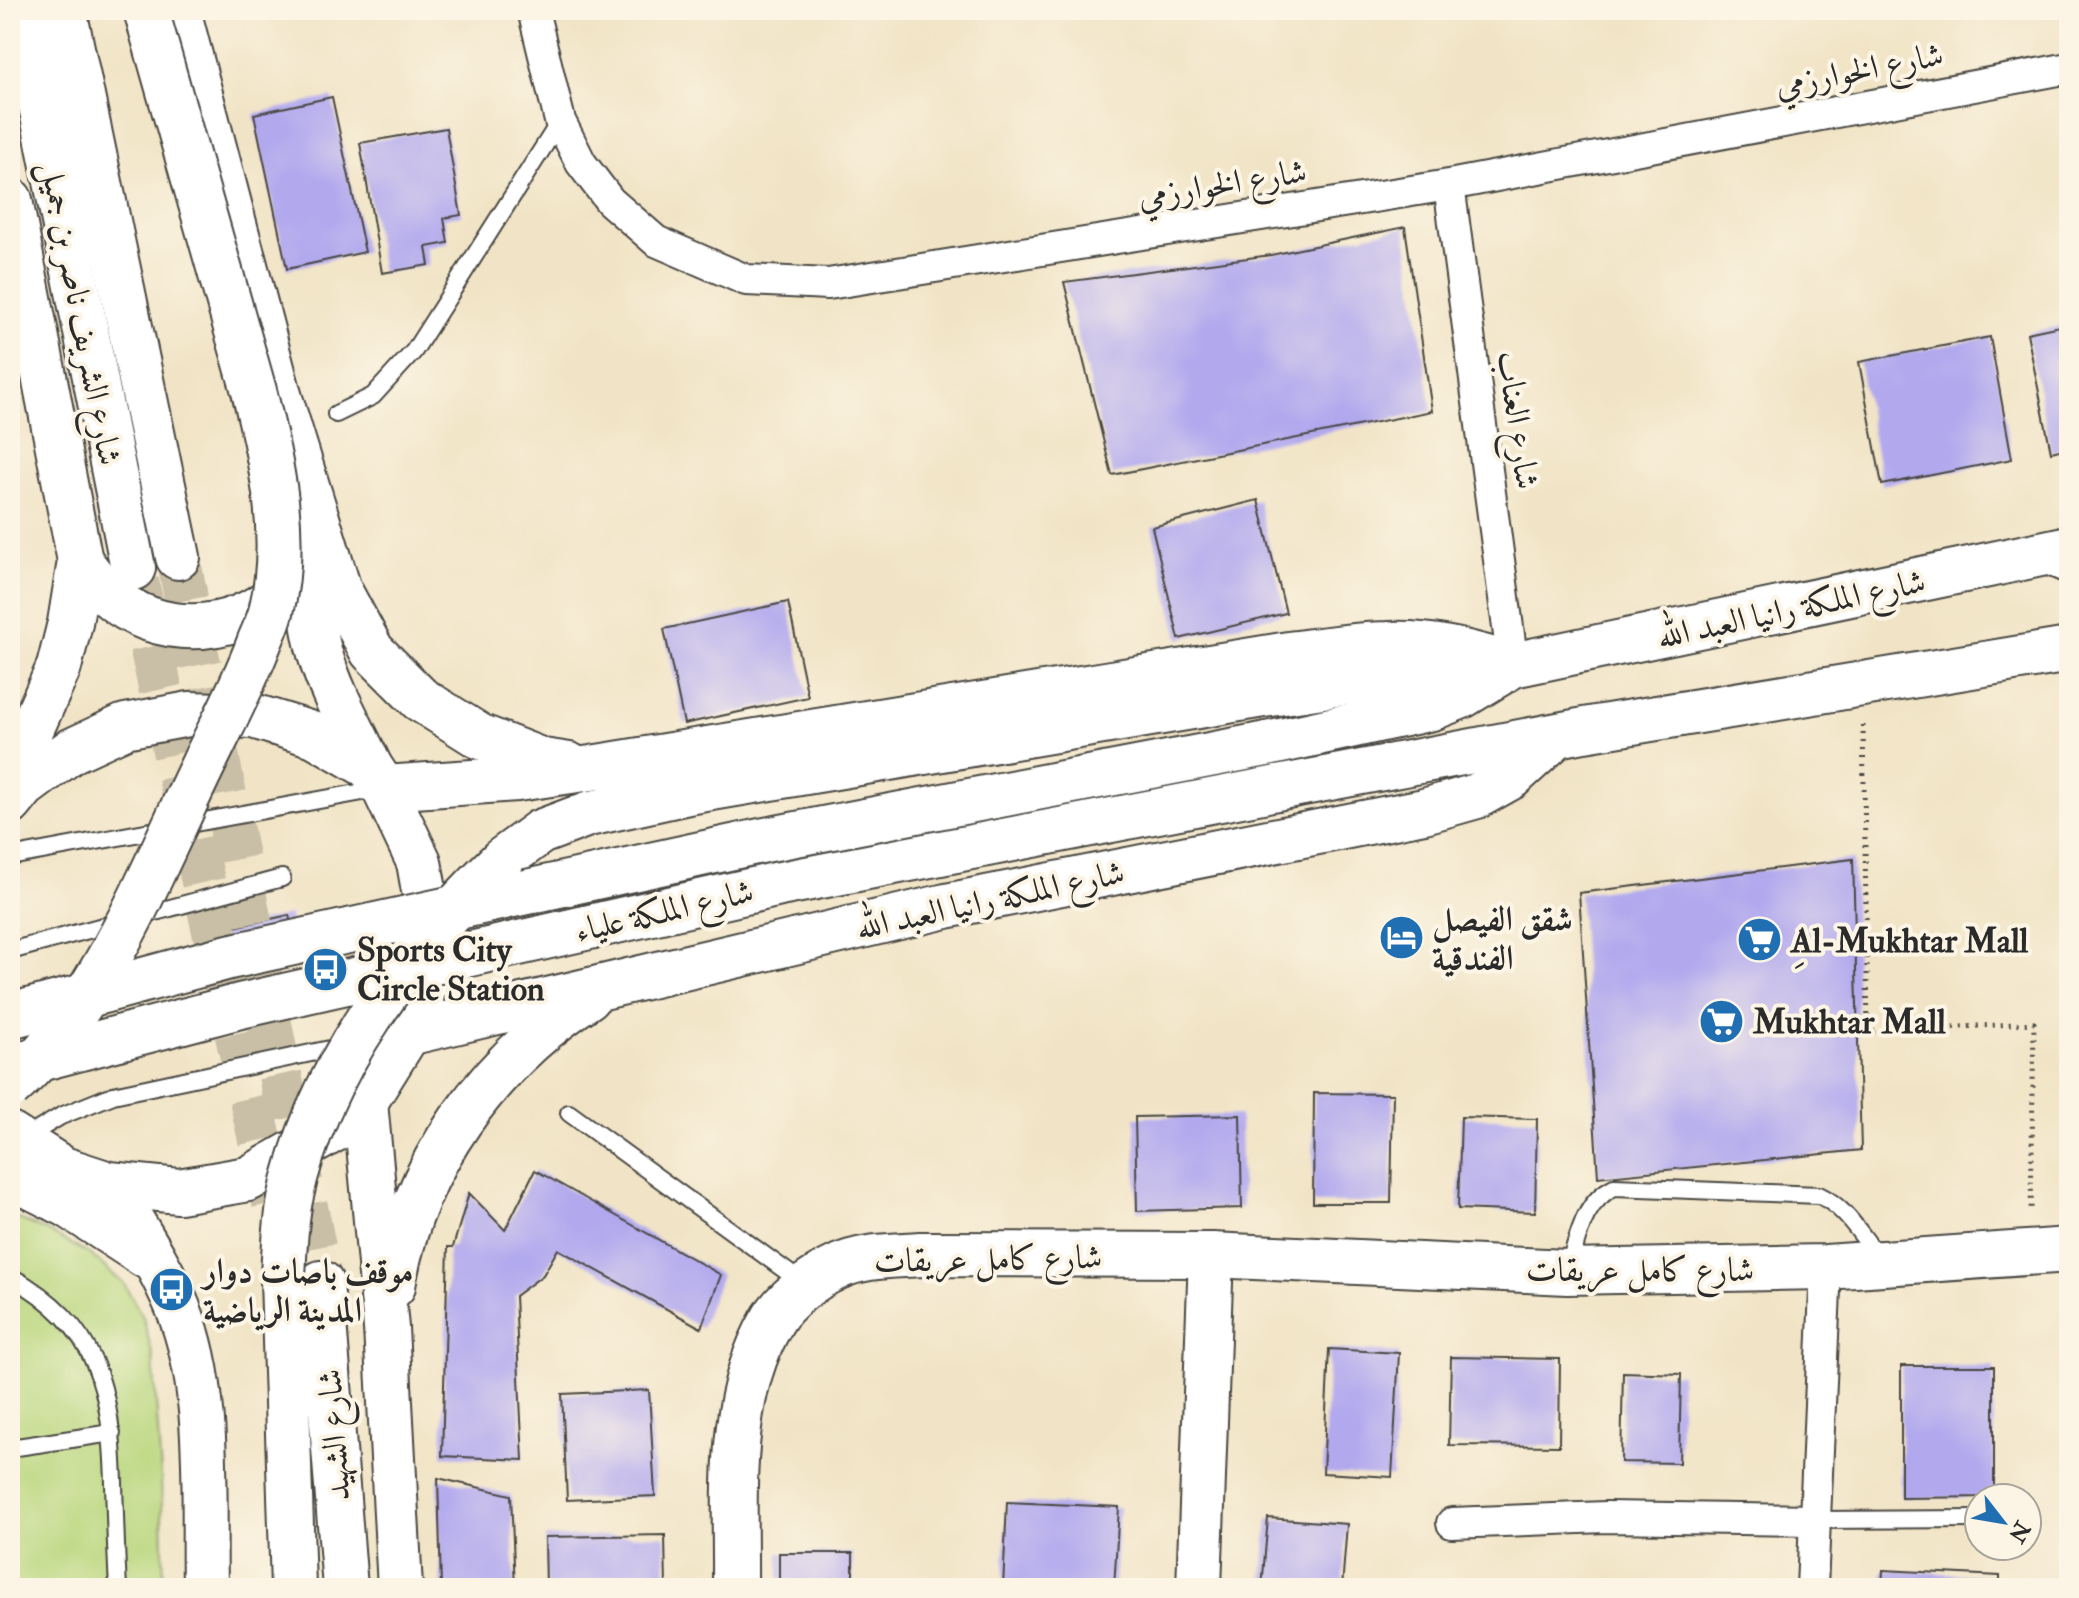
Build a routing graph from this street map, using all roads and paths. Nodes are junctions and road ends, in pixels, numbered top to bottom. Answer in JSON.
{"nodes":[{"id":1,"x":22,"y":10,"type":"edge"},
{"id":2,"x":64,"y":10,"type":"edge"},
{"id":3,"x":146,"y":10,"type":"edge"},
{"id":4,"x":178,"y":10,"type":"edge"},
{"id":5,"x":533,"y":10,"type":"edge"},
{"id":6,"x":2069,"y":68,"type":"edge"},
{"id":7,"x":560,"y":121,"type":"junction"},
{"id":8,"x":1449,"y":185,"type":"junction"},
{"id":9,"x":10,"y":200,"type":"edge"},
{"id":10,"x":16,"y":257,"type":"edge"},
{"id":11,"x":279,"y":395,"type":"junction"},
{"id":12,"x":336,"y":414,"type":"dead end"},
{"id":13,"x":2069,"y":548,"type":"edge"},
{"id":14,"x":304,"y":550,"type":"junction"},
{"id":15,"x":178,"y":557,"type":"tunnel mouth"},
{"id":16,"x":2028,"y":559,"type":"junction"},
{"id":17,"x":80,"y":561,"type":"junction"},
{"id":18,"x":133,"y":568,"type":"tunnel mouth"},
{"id":19,"x":2069,"y":576,"type":"edge"},
{"id":20,"x":2069,"y":650,"type":"edge"},
{"id":21,"x":1513,"y":665,"type":"junction"},
{"id":22,"x":1862,"y":685,"type":"junction"},
{"id":23,"x":1555,"y":737,"type":"junction"},
{"id":24,"x":1267,"y":744,"type":"joint"},
{"id":25,"x":591,"y":768,"type":"junction"},
{"id":26,"x":10,"y":777,"type":"edge"},
{"id":27,"x":377,"y":777,"type":"junction"},
{"id":28,"x":1277,"y":788,"type":"joint"},
{"id":29,"x":10,"y":803,"type":"edge"},
{"id":30,"x":10,"y":857,"type":"edge"},
{"id":31,"x":282,"y":878,"type":"dead end"},
{"id":32,"x":10,"y":951,"type":"edge"},
{"id":33,"x":296,"y":976,"type":"dead end"},
{"id":34,"x":606,"y":984,"type":"junction"},
{"id":35,"x":10,"y":1016,"type":"edge"},
{"id":36,"x":393,"y":1036,"type":"junction"},
{"id":37,"x":10,"y":1051,"type":"edge"},
{"id":38,"x":10,"y":1066,"type":"edge"},
{"id":39,"x":10,"y":1087,"type":"edge"},
{"id":40,"x":365,"y":1102,"type":"junction"},
{"id":41,"x":569,"y":1113,"type":"dead end"},
{"id":42,"x":12,"y":1149,"type":"edge"},
{"id":43,"x":109,"y":1184,"type":"junction"},
{"id":44,"x":2049,"y":1252,"type":"edge"},
{"id":45,"x":1211,"y":1255,"type":"junction"},
{"id":46,"x":157,"y":1263,"type":"junction"},
{"id":47,"x":1884,"y":1263,"type":"junction"},
{"id":48,"x":1826,"y":1267,"type":"junction"},
{"id":49,"x":1567,"y":1272,"type":"junction"},
{"id":50,"x":10,"y":1276,"type":"edge"},
{"id":51,"x":805,"y":1285,"type":"junction"},
{"id":52,"x":386,"y":1328,"type":"junction"},
{"id":53,"x":112,"y":1433,"type":"junction"},
{"id":54,"x":10,"y":1448,"type":"edge"},
{"id":55,"x":1963,"y":1519,"type":"edge"},
{"id":56,"x":1814,"y":1520,"type":"junction"},
{"id":57,"x":1452,"y":1523,"type":"dead end"},
{"id":58,"x":118,"y":1588,"type":"edge"},
{"id":59,"x":205,"y":1588,"type":"edge"},
{"id":60,"x":293,"y":1588,"type":"edge"},
{"id":61,"x":307,"y":1588,"type":"edge"},
{"id":62,"x":345,"y":1588,"type":"edge"},
{"id":63,"x":400,"y":1588,"type":"edge"},
{"id":64,"x":735,"y":1588,"type":"edge"},
{"id":65,"x":1199,"y":1588,"type":"edge"},
{"id":66,"x":1812,"y":1588,"type":"edge"}],
"edges":[{"from":1,"to":18,"type":"main road","name":"شارع الشريف ناصر بن جميل"},
{"from":2,"to":15,"type":"main road","name":"شارع الشريف ناصر بن جميل"},
{"from":3,"to":39,"type":"main road","bridge":true},
{"from":4,"to":11,"type":"main road"},
{"from":5,"to":7,"type":"street","name":"شارع الخوارزمي"},
{"from":6,"to":8,"type":"street","name":"شارع الخوارزمي"},
{"from":7,"to":8,"type":"street","name":"شارع الخوارزمي"},
{"from":7,"to":12,"type":"lane"},
{"from":8,"to":21,"type":"street","name":"شارع العناب"},
{"from":9,"to":10,"type":"main road"},
{"from":10,"to":17,"type":"main road"},
{"from":11,"to":14,"type":"main road"},
{"from":11,"to":25,"type":"main road"},
{"from":13,"to":16,"type":"main road","name":"شارع الملكة رانيا العبد الله"},
{"from":14,"to":17,"type":"main road"},
{"from":14,"to":27,"type":"main road"},
{"from":16,"to":19,"type":"lane"},
{"from":16,"to":21,"type":"main road","name":"شارع الملكة رانيا العبد الله"},
{"from":17,"to":26,"type":"main road"},
{"from":20,"to":22,"type":"main road","name":"شارع الملكة رانيا العبد الله"},
{"from":21,"to":24,"type":"main road","name":"شارع الملكة رانيا العبد الله"},
{"from":21,"to":25,"type":"main road","name":"شارع الملكة رانيا العبد الله"},
{"from":21,"to":60,"type":"main road","bridge":true},
{"from":22,"to":23,"type":"main road","name":"شارع الملكة رانيا العبد الله"},
{"from":22,"to":44,"type":"path"},
{"from":23,"to":28,"type":"main road","name":"شارع الملكة رانيا العبد الله"},
{"from":23,"to":34,"type":"main road","name":"شارع الملكة رانيا العبد الله"},
{"from":24,"to":35,"type":"main road","name":"شارع الملكة علياء","bridge":true},
{"from":25,"to":27,"type":"main road","name":"شارع الملكة رانيا العبد الله"},
{"from":27,"to":29,"type":"main road"},
{"from":27,"to":30,"type":"lane"},
{"from":27,"to":36,"type":"main road"},
{"from":28,"to":38,"type":"main road","name":"شارع الملكة علياء","bridge":true},
{"from":31,"to":32,"type":"lane"},
{"from":33,"to":37,"type":"lane"},
{"from":34,"to":36,"type":"main road","name":"شارع الملكة رانيا العبد الله"},
{"from":34,"to":52,"type":"main road"},
{"from":36,"to":40,"type":"main road"},
{"from":36,"to":42,"type":"lane"},
{"from":40,"to":43,"type":"main road"},
{"from":40,"to":52,"type":"main road"},
{"from":41,"to":51,"type":"lane"},
{"from":42,"to":43,"type":"main road"},
{"from":42,"to":46,"type":"main road"},
{"from":43,"to":46,"type":"main road"},
{"from":44,"to":47,"type":"main road","name":"شارع كامل عريقات"},
{"from":45,"to":49,"type":"main road","name":"شارع كامل عريقات"},
{"from":45,"to":51,"type":"main road","name":"شارع كامل عريقات"},
{"from":45,"to":65,"type":"main road"},
{"from":46,"to":59,"type":"main road"},
{"from":47,"to":48,"type":"main road","name":"شارع كامل عريقات"},
{"from":47,"to":49,"type":"lane"},
{"from":48,"to":49,"type":"main road","name":"شارع كامل عريقات"},
{"from":48,"to":56,"type":"street"},
{"from":50,"to":53,"type":"lane"},
{"from":51,"to":64,"type":"main road","name":"شارع كامل عريقات"},
{"from":52,"to":63,"type":"main road"},
{"from":53,"to":54,"type":"lane"},
{"from":53,"to":58,"type":"lane"},
{"from":55,"to":56,"type":"lane"},
{"from":56,"to":57,"type":"street"},
{"from":56,"to":66,"type":"street"},
{"from":61,"to":62,"type":"main road","name":"شارع الشهيد"}]}
